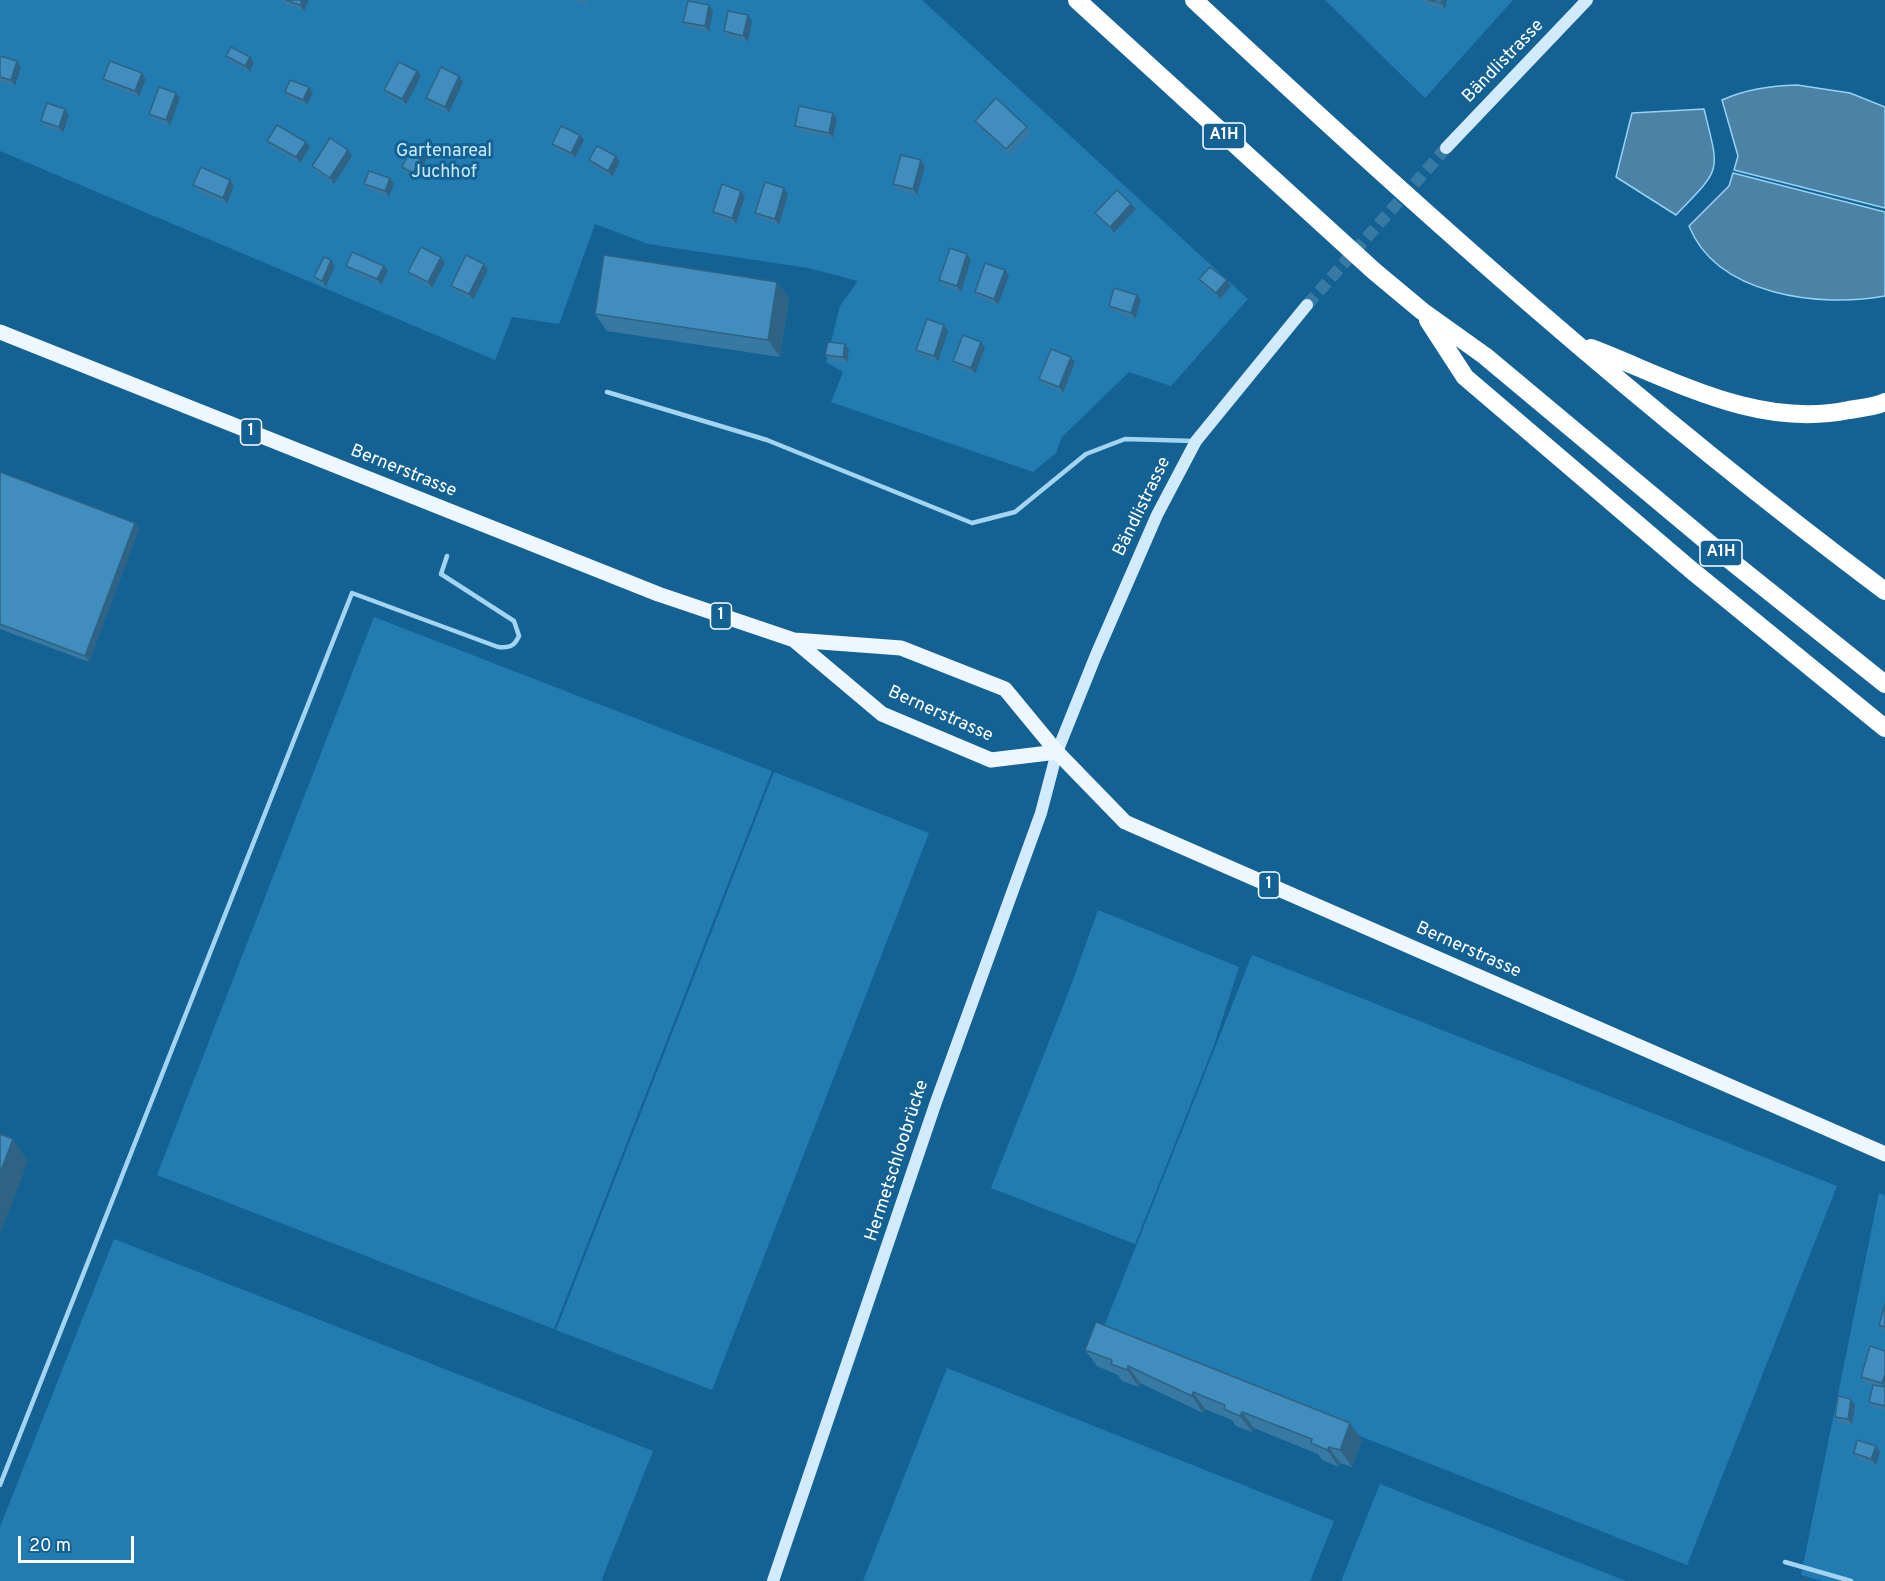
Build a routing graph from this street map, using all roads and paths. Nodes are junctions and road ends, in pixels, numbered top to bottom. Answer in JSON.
{"nodes":[{"id":1,"x":1077,"y":0,"type":"edge"},
{"id":2,"x":1194,"y":0,"type":"edge"},
{"id":3,"x":1587,"y":0,"type":"edge"},
{"id":4,"x":1446,"y":148,"type":"tunnel mouth"},
{"id":5,"x":1307,"y":305,"type":"tunnel mouth"},
{"id":6,"x":1422,"y":311,"type":"junction"},
{"id":7,"x":0,"y":332,"type":"edge"},
{"id":8,"x":1578,"y":343,"type":"junction"},
{"id":9,"x":607,"y":392,"type":"dead end"},
{"id":10,"x":1885,"y":402,"type":"edge"},
{"id":11,"x":1196,"y":441,"type":"junction"},
{"id":12,"x":447,"y":556,"type":"dead end"},
{"id":13,"x":1885,"y":591,"type":"edge"},
{"id":14,"x":794,"y":640,"type":"junction"},
{"id":15,"x":1885,"y":684,"type":"edge"},
{"id":16,"x":1885,"y":728,"type":"edge"},
{"id":17,"x":1058,"y":752,"type":"junction"},
{"id":18,"x":1885,"y":1154,"type":"edge"},
{"id":19,"x":0,"y":1485,"type":"edge"},
{"id":20,"x":1785,"y":1562,"type":"dead end"},
{"id":21,"x":773,"y":1581,"type":"edge"},
{"id":22,"x":1851,"y":1581,"type":"edge"}],
"edges":[{"from":1,"to":6,"type":"highway","number":"A1H"},
{"from":2,"to":8,"type":"highway"},
{"from":3,"to":4,"type":"main road","name":"Bändlistrasse"},
{"from":5,"to":11,"type":"main road","name":"Bändlistrasse"},
{"from":6,"to":15,"type":"highway","number":"A1H"},
{"from":6,"to":16,"type":"highway"},
{"from":7,"to":14,"type":"main road","name":"Bernerstrasse","number":"1"},
{"from":8,"to":10,"type":"highway"},
{"from":8,"to":13,"type":"highway"},
{"from":9,"to":11,"type":"lane"},
{"from":11,"to":17,"type":"main road","name":"Bändlistrasse"},
{"from":12,"to":19,"type":"lane"},
{"from":14,"to":17,"type":"main road","name":"Bernerstrasse","number":"1"},
{"from":14,"to":17,"type":"main road","name":"Bernerstrasse","number":"1"},
{"from":17,"to":18,"type":"main road","name":"Bernerstrasse","number":"1"},
{"from":17,"to":21,"type":"main road","name":"Hermetschloobrücke"},
{"from":20,"to":22,"type":"lane"}]}
